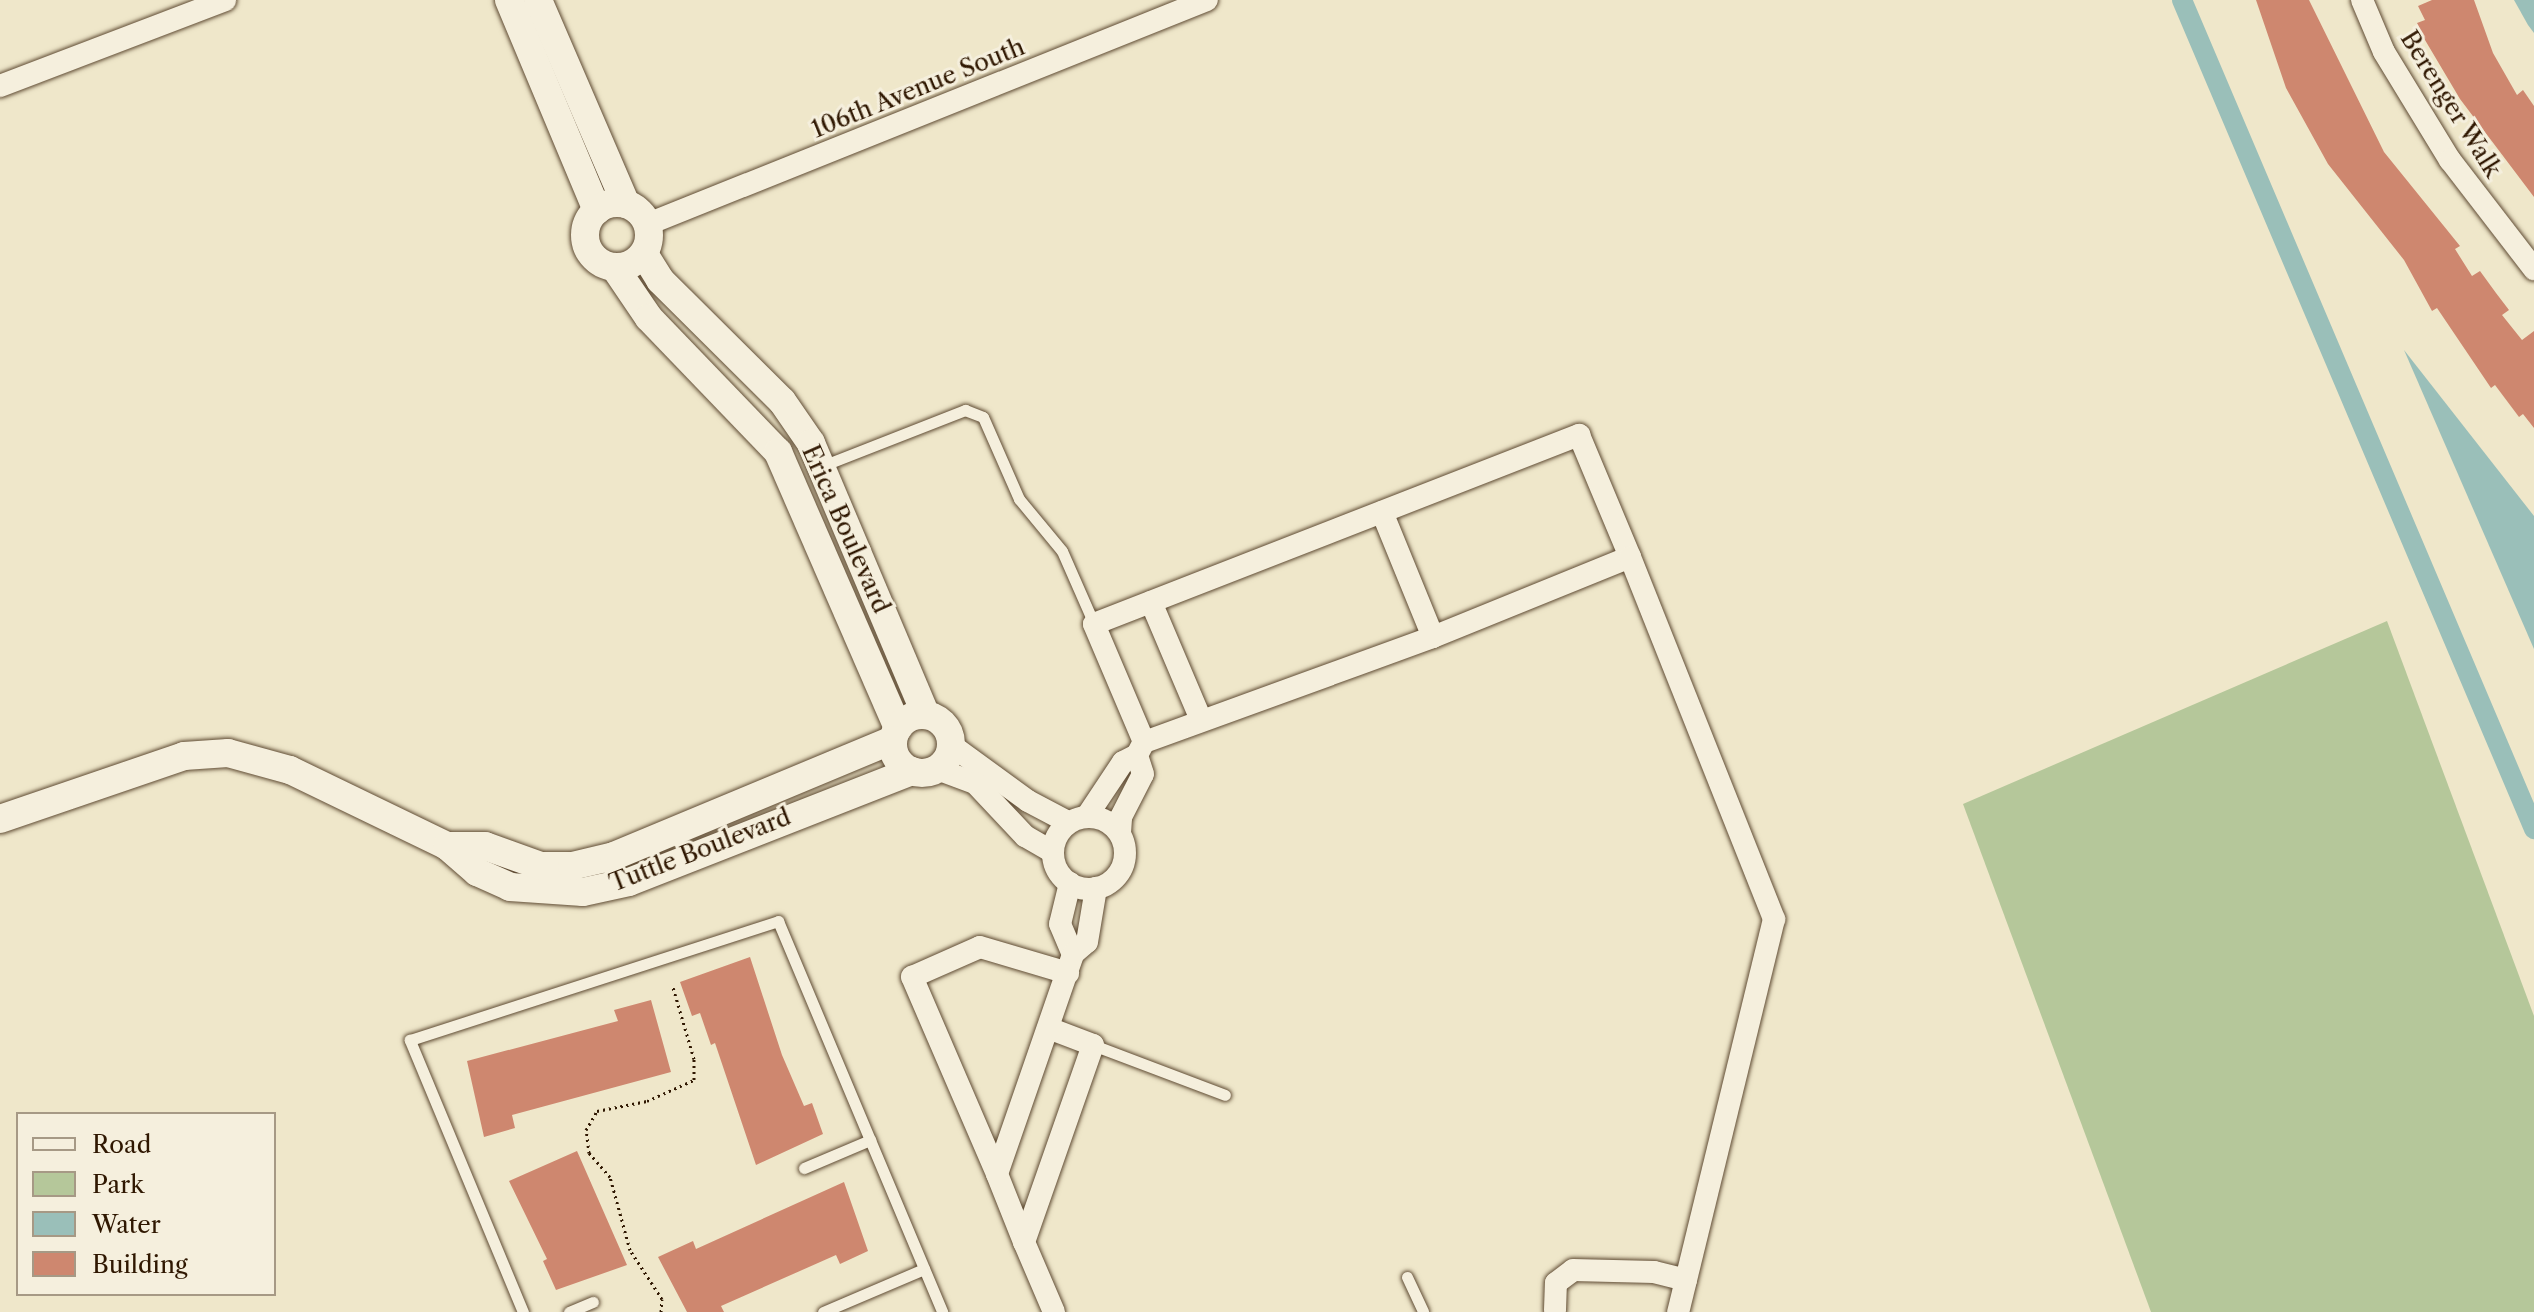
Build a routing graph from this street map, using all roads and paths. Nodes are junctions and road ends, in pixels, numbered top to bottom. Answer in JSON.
{"nodes":[{"id":1,"x":225,"y":0,"type":"edge"},
{"id":2,"x":509,"y":0,"type":"edge"},
{"id":3,"x":538,"y":0,"type":"edge"},
{"id":4,"x":1207,"y":0,"type":"edge"},
{"id":5,"x":2362,"y":0,"type":"edge"},
{"id":6,"x":0,"y":86,"type":"edge"},
{"id":7,"x":626,"y":204,"type":"junction"},
{"id":8,"x":597,"y":210,"type":"junction"},
{"id":9,"x":648,"y":224,"type":"junction"},
{"id":10,"x":644,"y":254,"type":"junction"},
{"id":11,"x":615,"y":268,"type":"junction"},
{"id":12,"x":2534,"y":269,"type":"edge"},
{"id":13,"x":821,"y":466,"type":"junction"},
{"id":14,"x":1382,"y":512,"type":"junction"},
{"id":15,"x":1630,"y":557,"type":"junction"},
{"id":16,"x":1151,"y":602,"type":"junction"},
{"id":17,"x":1094,"y":624,"type":"junction"},
{"id":18,"x":1433,"y":637,"type":"junction"},
{"id":19,"x":926,"y":715,"type":"junction"},
{"id":20,"x":1201,"y":720,"type":"junction"},
{"id":21,"x":896,"y":734,"type":"junction"},
{"id":22,"x":1141,"y":749,"type":"junction"},
{"id":23,"x":933,"y":762,"type":"junction"},
{"id":24,"x":0,"y":819,"type":"edge"},
{"id":25,"x":1078,"y":819,"type":"junction"},
{"id":26,"x":1120,"y":833,"type":"junction"},
{"id":27,"x":447,"y":846,"type":"junction"},
{"id":28,"x":1053,"y":852,"type":"junction"},
{"id":29,"x":1070,"y":883,"type":"junction"},
{"id":30,"x":1096,"y":888,"type":"junction"},
{"id":31,"x":1070,"y":964,"type":"junction"},
{"id":32,"x":673,"y":987,"type":"dead end"},
{"id":33,"x":1051,"y":1029,"type":"junction"},
{"id":34,"x":1093,"y":1045,"type":"junction"},
{"id":35,"x":1225,"y":1095,"type":"dead end"},
{"id":36,"x":870,"y":1140,"type":"junction"},
{"id":37,"x":804,"y":1168,"type":"dead end"},
{"id":38,"x":997,"y":1174,"type":"junction"},
{"id":39,"x":1024,"y":1242,"type":"junction"},
{"id":40,"x":924,"y":1269,"type":"junction"},
{"id":41,"x":1407,"y":1277,"type":"dead end"},
{"id":42,"x":1686,"y":1280,"type":"junction"},
{"id":43,"x":593,"y":1302,"type":"dead end"},
{"id":44,"x":1559,"y":1311,"type":"edge"},
{"id":45,"x":523,"y":1312,"type":"edge"},
{"id":46,"x":569,"y":1312,"type":"edge"},
{"id":47,"x":661,"y":1312,"type":"edge"},
{"id":48,"x":823,"y":1312,"type":"edge"},
{"id":49,"x":942,"y":1312,"type":"edge"},
{"id":50,"x":1054,"y":1312,"type":"edge"},
{"id":51,"x":1423,"y":1312,"type":"edge"},
{"id":52,"x":1678,"y":1312,"type":"edge"}],
"edges":[{"from":1,"to":6,"type":"street"},
{"from":2,"to":8,"type":"street"},
{"from":3,"to":7,"type":"street"},
{"from":4,"to":9,"type":"street","name":"106th Avenue South"},
{"from":5,"to":12,"type":"street","name":"Berenger Walk"},
{"from":7,"to":8,"type":"street"},
{"from":7,"to":9,"type":"street"},
{"from":8,"to":11,"type":"street"},
{"from":9,"to":10,"type":"street"},
{"from":10,"to":11,"type":"street"},
{"from":10,"to":13,"type":"street","name":"Erica Boulevard"},
{"from":11,"to":21,"type":"street","name":"Erica Boulevard"},
{"from":13,"to":17,"type":"lane"},
{"from":13,"to":19,"type":"street","name":"Erica Boulevard"},
{"from":14,"to":15,"type":"street"},
{"from":14,"to":16,"type":"street"},
{"from":14,"to":18,"type":"street"},
{"from":15,"to":18,"type":"street"},
{"from":15,"to":42,"type":"street"},
{"from":16,"to":17,"type":"street"},
{"from":16,"to":20,"type":"street"},
{"from":17,"to":22,"type":"street"},
{"from":18,"to":20,"type":"street"},
{"from":19,"to":21,"type":"street","name":"Tuttle Boulevard"},
{"from":19,"to":23,"type":"street","name":"Erica Boulevard"},
{"from":20,"to":22,"type":"street"},
{"from":21,"to":23,"type":"street","name":"Erica Boulevard"},
{"from":21,"to":27,"type":"street","name":"Tuttle Boulevard"},
{"from":22,"to":25,"type":"street"},
{"from":22,"to":26,"type":"street"},
{"from":23,"to":25,"type":"street"},
{"from":23,"to":27,"type":"street","name":"Tuttle Boulevard"},
{"from":23,"to":28,"type":"street"},
{"from":24,"to":27,"type":"street","name":"Tuttle Boulevard"},
{"from":25,"to":26,"type":"street"},
{"from":25,"to":28,"type":"street"},
{"from":26,"to":30,"type":"street"},
{"from":28,"to":29,"type":"street"},
{"from":29,"to":30,"type":"street"},
{"from":29,"to":31,"type":"street"},
{"from":30,"to":31,"type":"street"},
{"from":31,"to":33,"type":"street"},
{"from":31,"to":38,"type":"street"},
{"from":32,"to":47,"type":"path"},
{"from":33,"to":34,"type":"street"},
{"from":33,"to":38,"type":"street"},
{"from":34,"to":35,"type":"lane"},
{"from":34,"to":39,"type":"street"},
{"from":36,"to":37,"type":"lane"},
{"from":36,"to":40,"type":"lane"},
{"from":36,"to":45,"type":"lane"},
{"from":38,"to":39,"type":"street"},
{"from":39,"to":50,"type":"street"},
{"from":40,"to":48,"type":"lane"},
{"from":40,"to":49,"type":"lane"},
{"from":41,"to":51,"type":"lane"},
{"from":42,"to":44,"type":"street"},
{"from":42,"to":52,"type":"street"},
{"from":43,"to":46,"type":"lane"}]}
